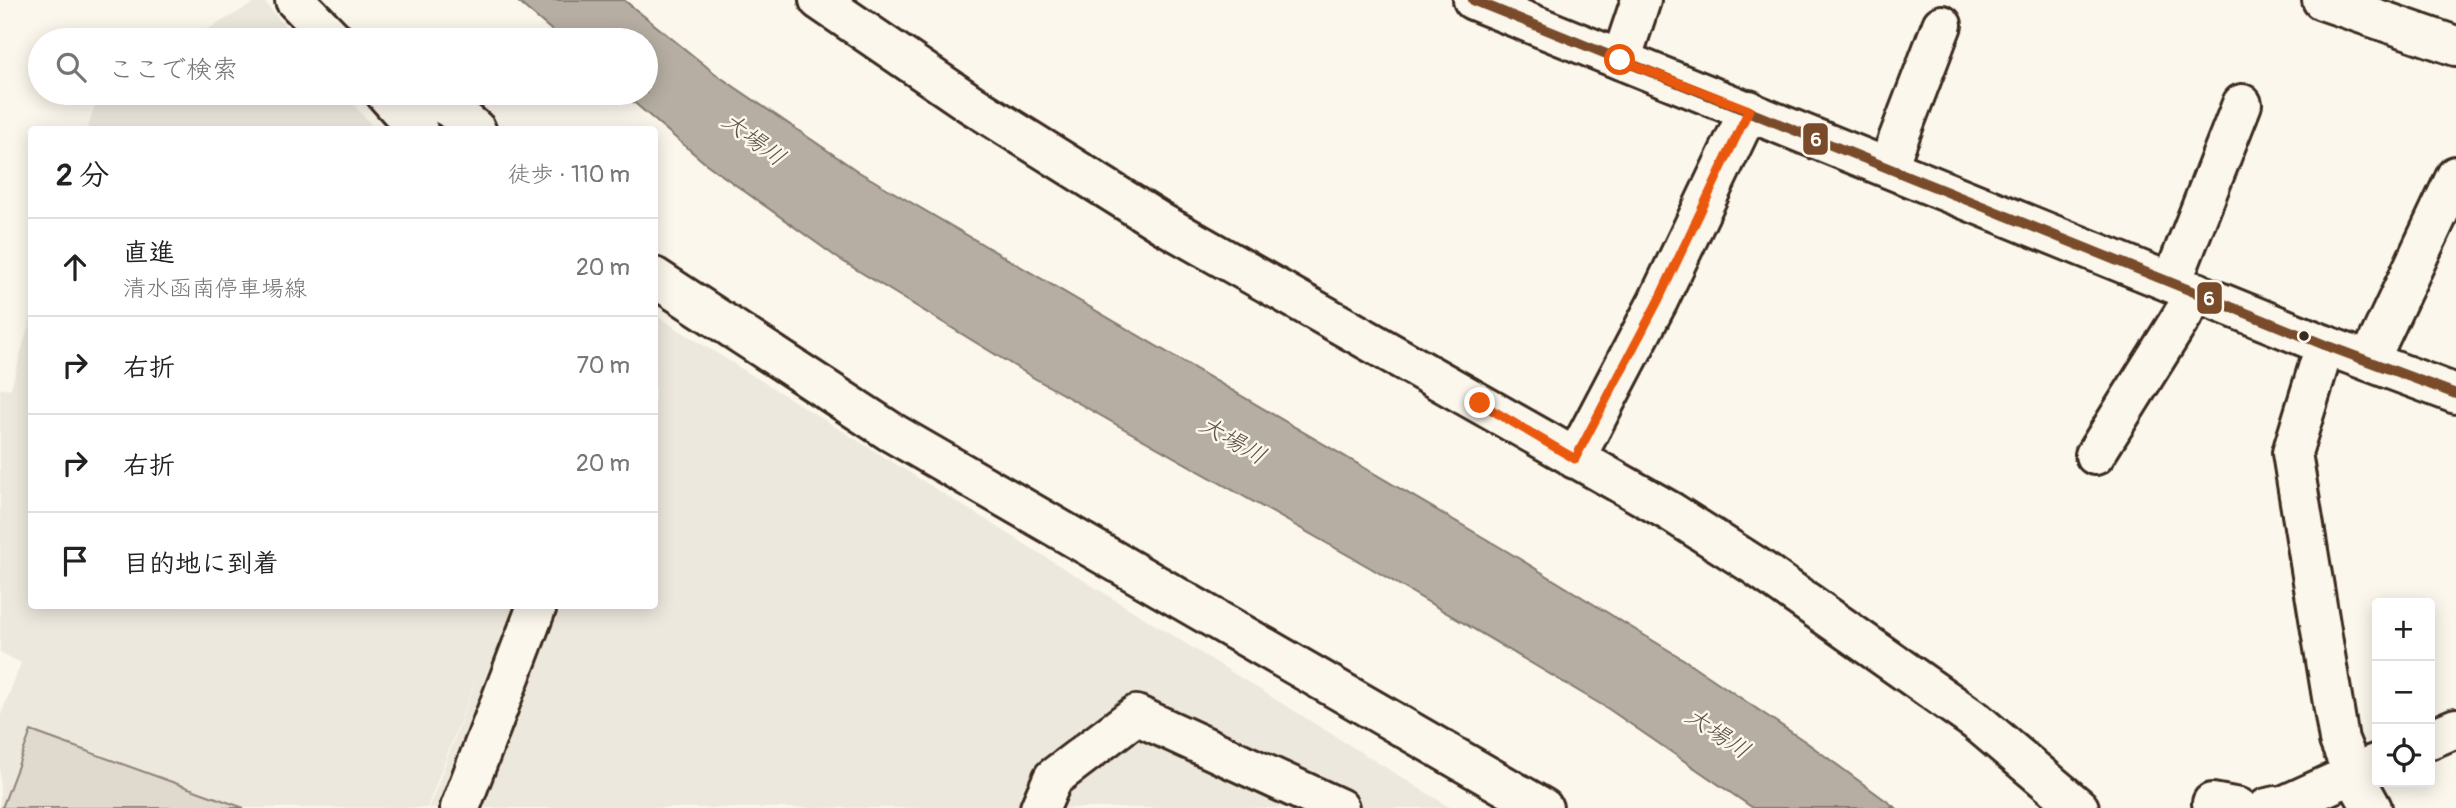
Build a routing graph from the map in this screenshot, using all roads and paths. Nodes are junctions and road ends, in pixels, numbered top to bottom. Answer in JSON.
{"nodes":[{"id":1,"x":295,"y":0,"type":"edge"},
{"id":2,"x":819,"y":0,"type":"edge"},
{"id":3,"x":1473,"y":0,"type":"edge"},
{"id":4,"x":1641,"y":0,"type":"edge"},
{"id":5,"x":2322,"y":0,"type":"edge"},
{"id":6,"x":1942,"y":25,"type":"dead end"},
{"id":7,"x":322,"y":28,"type":"edge"},
{"id":8,"x":2456,"y":46,"type":"edge"},
{"id":9,"x":1620,"y":60,"type":"junction"},
{"id":10,"x":2242,"y":104,"type":"dead end"},
{"id":11,"x":395,"y":105,"type":"edge"},
{"id":12,"x":444,"y":105,"type":"edge"},
{"id":13,"x":1749,"y":110,"type":"junction"},
{"id":14,"x":414,"y":126,"type":"edge"},
{"id":15,"x":471,"y":126,"type":"edge"},
{"id":16,"x":1888,"y":166,"type":"junction"},
{"id":17,"x":2456,"y":176,"type":"edge"},
{"id":18,"x":658,"y":280,"type":"edge"},
{"id":19,"x":2185,"y":287,"type":"junction"},
{"id":20,"x":2325,"y":345,"type":"junction"},
{"id":21,"x":2369,"y":361,"type":"junction"},
{"id":22,"x":2456,"y":394,"type":"edge"},
{"id":23,"x":2095,"y":454,"type":"dead end"},
{"id":24,"x":1575,"y":459,"type":"junction"},
{"id":25,"x":536,"y":609,"type":"edge"},
{"id":26,"x":2456,"y":728,"type":"edge"},
{"id":27,"x":2435,"y":737,"type":"edge"},
{"id":28,"x":2365,"y":769,"type":"edge"},
{"id":29,"x":460,"y":808,"type":"edge"},
{"id":30,"x":1040,"y":808,"type":"edge"},
{"id":31,"x":1339,"y":808,"type":"edge"},
{"id":32,"x":1543,"y":808,"type":"edge"},
{"id":33,"x":2079,"y":808,"type":"edge"},
{"id":34,"x":2267,"y":808,"type":"edge"},
{"id":35,"x":2372,"y":808,"type":"edge"}],
"edges":[{"from":1,"to":7,"type":"street"},
{"from":2,"to":24,"type":"street"},
{"from":3,"to":9,"type":"street"},
{"from":4,"to":9,"type":"street"},
{"from":5,"to":8,"type":"street"},
{"from":6,"to":16,"type":"street"},
{"from":9,"to":13,"type":"street"},
{"from":10,"to":19,"type":"street"},
{"from":11,"to":14,"type":"street"},
{"from":12,"to":15,"type":"street"},
{"from":13,"to":16,"type":"street"},
{"from":13,"to":24,"type":"street"},
{"from":16,"to":19,"type":"street"},
{"from":17,"to":21,"type":"street"},
{"from":18,"to":32,"type":"street"},
{"from":19,"to":20,"type":"street"},
{"from":19,"to":23,"type":"street"},
{"from":20,"to":21,"type":"street"},
{"from":20,"to":28,"type":"street"},
{"from":21,"to":22,"type":"street"},
{"from":24,"to":33,"type":"street"},
{"from":25,"to":29,"type":"street"},
{"from":26,"to":27,"type":"street"},
{"from":28,"to":34,"type":"street"},
{"from":28,"to":35,"type":"street"},
{"from":30,"to":31,"type":"street"}]}
